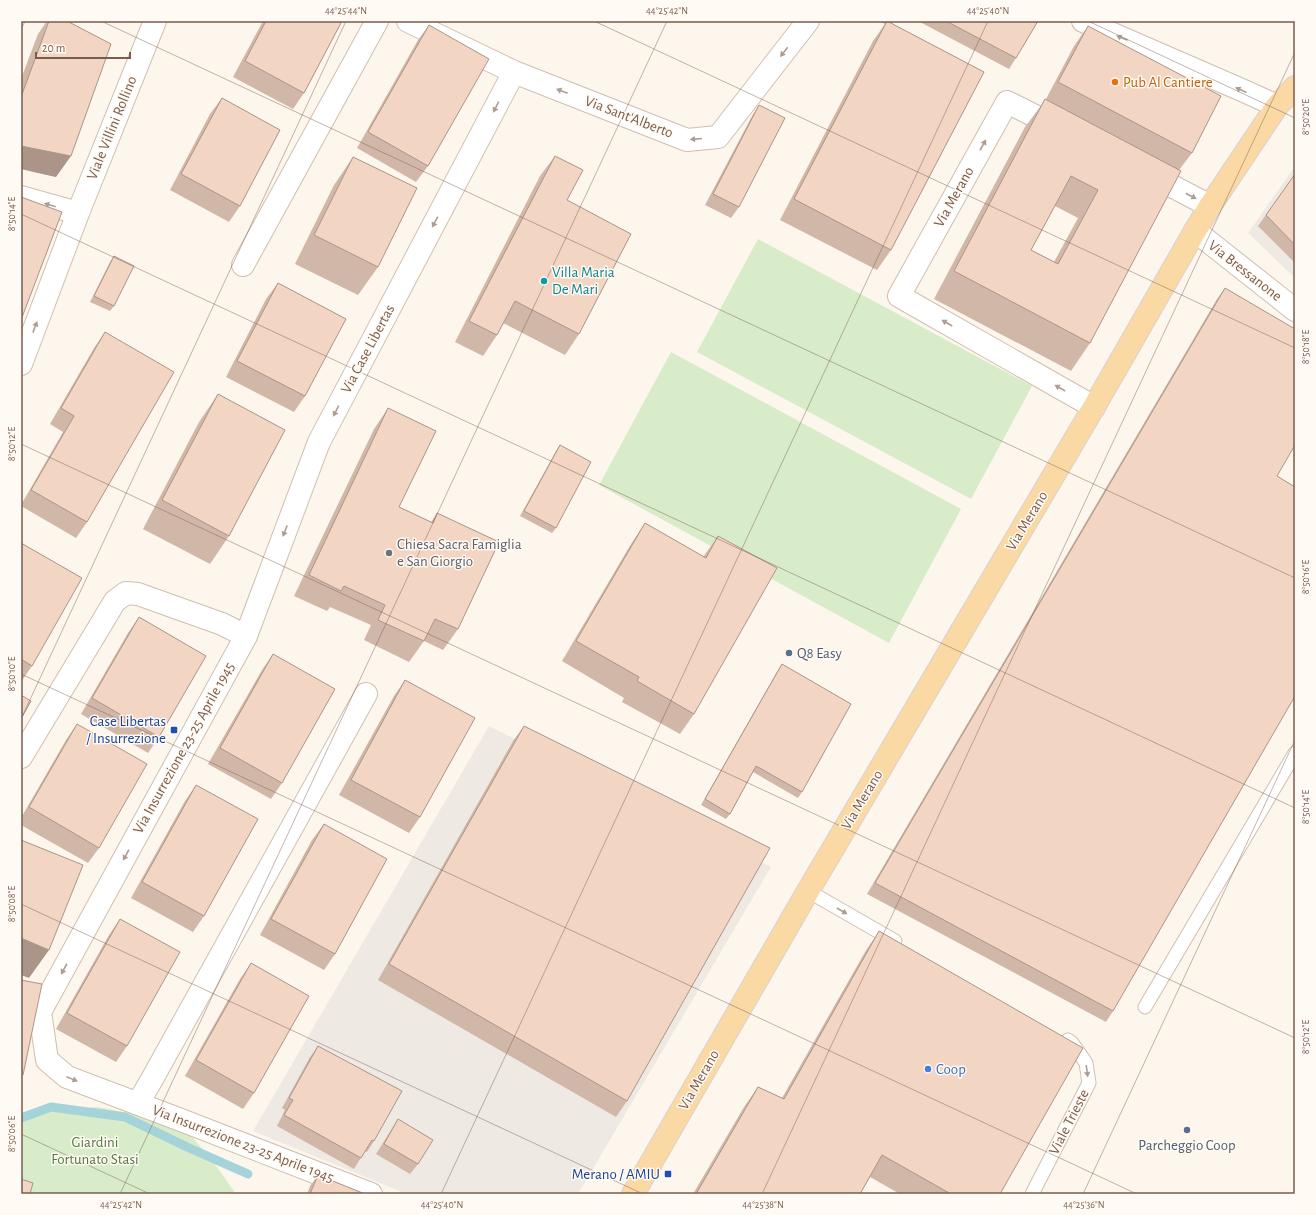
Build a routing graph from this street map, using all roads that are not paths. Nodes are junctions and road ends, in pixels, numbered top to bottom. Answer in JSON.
{"nodes":[{"id":1,"x":155,"y":21,"type":"edge"},
{"id":2,"x":377,"y":21,"type":"edge"},
{"id":3,"x":408,"y":21,"type":"edge"},
{"id":4,"x":808,"y":21,"type":"edge"},
{"id":5,"x":1083,"y":21,"type":"edge"},
{"id":6,"x":514,"y":72,"type":"junction"},
{"id":7,"x":1295,"y":87,"type":"edge"},
{"id":8,"x":1277,"y":106,"type":"junction"},
{"id":9,"x":1077,"y":138,"type":"edge"},
{"id":10,"x":1126,"y":163,"type":"edge"},
{"id":11,"x":21,"y":197,"type":"edge"},
{"id":12,"x":1210,"y":206,"type":"junction"},
{"id":13,"x":78,"y":213,"type":"junction"},
{"id":14,"x":1195,"y":231,"type":"junction"},
{"id":15,"x":243,"y":265,"type":"dead end"},
{"id":16,"x":1295,"y":310,"type":"edge"},
{"id":17,"x":21,"y":364,"type":"edge"},
{"id":18,"x":1094,"y":407,"type":"junction"},
{"id":19,"x":246,"y":636,"type":"junction"},
{"id":20,"x":366,"y":694,"type":"dead end"},
{"id":21,"x":1295,"y":753,"type":"edge"},
{"id":22,"x":21,"y":757,"type":"edge"},
{"id":23,"x":808,"y":891,"type":"junction"},
{"id":24,"x":904,"y":946,"type":"edge"},
{"id":25,"x":1145,"y":1007,"type":"dead end"},
{"id":26,"x":1058,"y":1035,"type":"edge"},
{"id":27,"x":138,"y":1103,"type":"junction"},
{"id":28,"x":371,"y":1194,"type":"edge"},
{"id":29,"x":633,"y":1194,"type":"edge"},
{"id":30,"x":1032,"y":1194,"type":"edge"}],
"edges":[{"from":1,"to":13,"type":"street","name":"Viale Villini Rollino"},
{"from":2,"to":15,"type":"street"},
{"from":3,"to":6,"type":"street","name":"Via Sant'Alberto"},
{"from":4,"to":6,"type":"street","name":"Via Sant'Alberto","one_way":true},
{"from":8,"to":5,"type":"street","one_way":true},
{"from":6,"to":19,"type":"street","name":"Via Case Libertas","one_way":true},
{"from":7,"to":8,"type":"main road","name":"Via Merano"},
{"from":8,"to":12,"type":"main road","name":"Via Merano"},
{"from":18,"to":9,"type":"street","name":"Via Merano","one_way":true},
{"from":10,"to":12,"type":"street","one_way":true},
{"from":13,"to":11,"type":"street","one_way":true},
{"from":12,"to":14,"type":"main road","name":"Via Merano"},
{"from":17,"to":13,"type":"street","name":"Viale Villini Rollino","one_way":true},
{"from":14,"to":16,"type":"street","name":"Via Bressanone"},
{"from":14,"to":18,"type":"main road","name":"Via Merano"},
{"from":18,"to":23,"type":"main road","name":"Via Merano"},
{"from":19,"to":22,"type":"street"},
{"from":19,"to":27,"type":"street","name":"Via Insurrezione 23-25 Aprile 1945","one_way":true},
{"from":20,"to":27,"type":"street","name":"Via Insurrezione 23-25 Aprile 1945"},
{"from":21,"to":25,"type":"lane"},
{"from":23,"to":24,"type":"lane","one_way":true},
{"from":23,"to":29,"type":"main road","name":"Via Merano"},
{"from":26,"to":30,"type":"lane","name":"Viale Trieste","one_way":true},
{"from":27,"to":28,"type":"street","name":"Via Insurrezione 23-25 Aprile 1945"}]}
